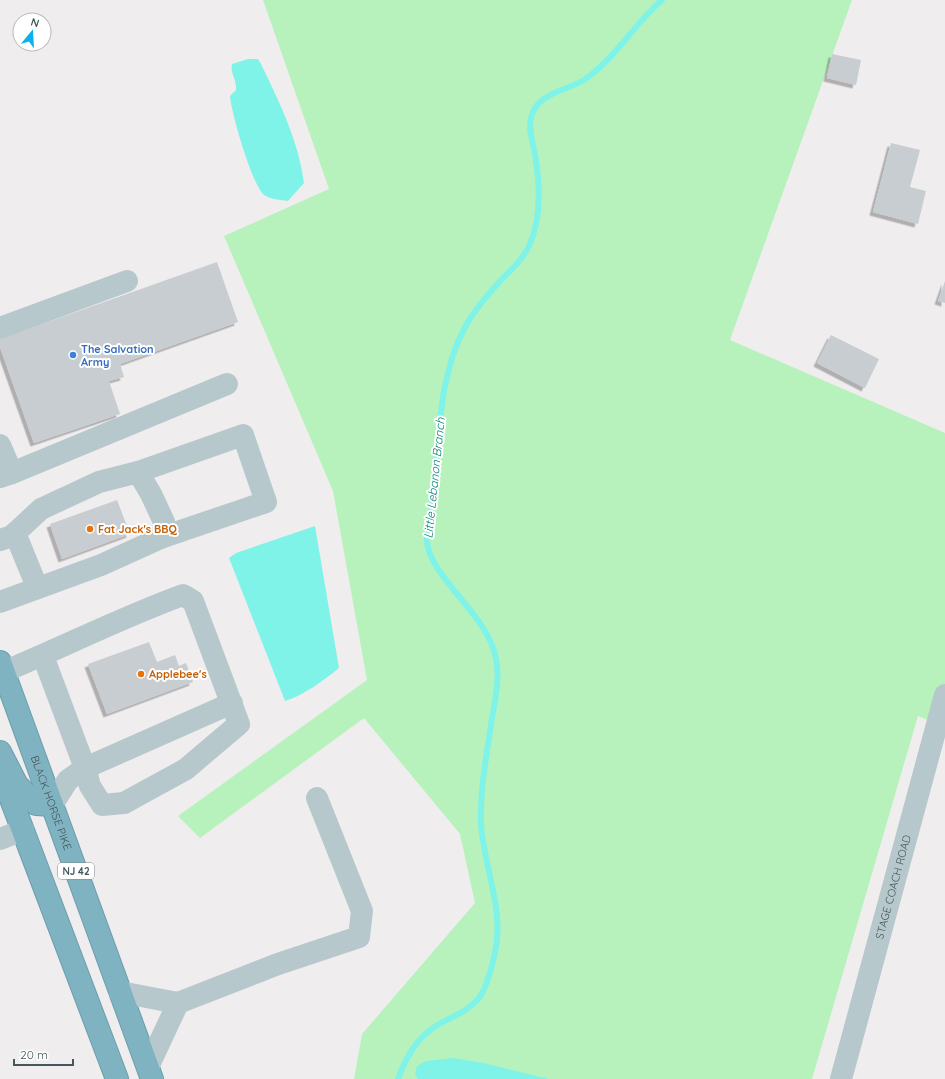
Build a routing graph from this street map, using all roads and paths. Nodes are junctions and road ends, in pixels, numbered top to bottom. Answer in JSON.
{"nodes":[{"id":1,"x":127,"y":281,"type":"dead end"},
{"id":2,"x":0,"y":328,"type":"edge"},
{"id":3,"x":227,"y":384,"type":"dead end"},
{"id":4,"x":0,"y":445,"type":"edge"},
{"id":5,"x":138,"y":472,"type":"junction"},
{"id":6,"x":6,"y":475,"type":"edge"},
{"id":7,"x":8,"y":536,"type":"edge"},
{"id":8,"x":163,"y":538,"type":"junction"},
{"id":9,"x":37,"y":587,"type":"junction"},
{"id":10,"x":0,"y":602,"type":"edge"},
{"id":11,"x":43,"y":656,"type":"junction"},
{"id":12,"x":2,"y":667,"type":"edge"},
{"id":13,"x":945,"y":695,"type":"edge"},
{"id":14,"x":232,"y":702,"type":"junction"},
{"id":15,"x":0,"y":752,"type":"edge"},
{"id":16,"x":85,"y":768,"type":"junction"},
{"id":17,"x":0,"y":770,"type":"edge"},
{"id":18,"x":317,"y":798,"type":"dead end"},
{"id":19,"x":52,"y":805,"type":"junction"},
{"id":20,"x":23,"y":830,"type":"junction"},
{"id":21,"x":0,"y":840,"type":"edge"},
{"id":22,"x":120,"y":992,"type":"junction"},
{"id":23,"x":178,"y":1003,"type":"junction"},
{"id":24,"x":150,"y":1073,"type":"edge"},
{"id":25,"x":116,"y":1079,"type":"edge"},
{"id":26,"x":841,"y":1079,"type":"edge"}],
"edges":[{"from":1,"to":2,"type":"street"},
{"from":3,"to":6,"type":"street"},
{"from":4,"to":6,"type":"street"},
{"from":5,"to":7,"type":"street"},
{"from":5,"to":8,"type":"street"},
{"from":5,"to":8,"type":"street"},
{"from":7,"to":9,"type":"street"},
{"from":8,"to":9,"type":"street"},
{"from":9,"to":10,"type":"street"},
{"from":11,"to":12,"type":"street"},
{"from":11,"to":14,"type":"street"},
{"from":11,"to":16,"type":"street"},
{"from":12,"to":19,"type":"highway","name":"BLACK HORSE PIKE","number":"NJ 42"},
{"from":13,"to":26,"type":"street","name":"STAGE COACH ROAD"},
{"from":14,"to":16,"type":"street"},
{"from":14,"to":16,"type":"street"},
{"from":15,"to":19,"type":"highway"},
{"from":16,"to":19,"type":"street"},
{"from":17,"to":20,"type":"highway","number":"NJ 42"},
{"from":18,"to":23,"type":"street"},
{"from":19,"to":22,"type":"highway","name":"BLACK HORSE PIKE","number":"NJ 42"},
{"from":20,"to":21,"type":"street"},
{"from":20,"to":25,"type":"highway","number":"NJ 42"},
{"from":22,"to":23,"type":"street"},
{"from":22,"to":24,"type":"highway","name":"BLACK HORSE PIKE","number":"NJ 42"},
{"from":23,"to":24,"type":"street"}]}
